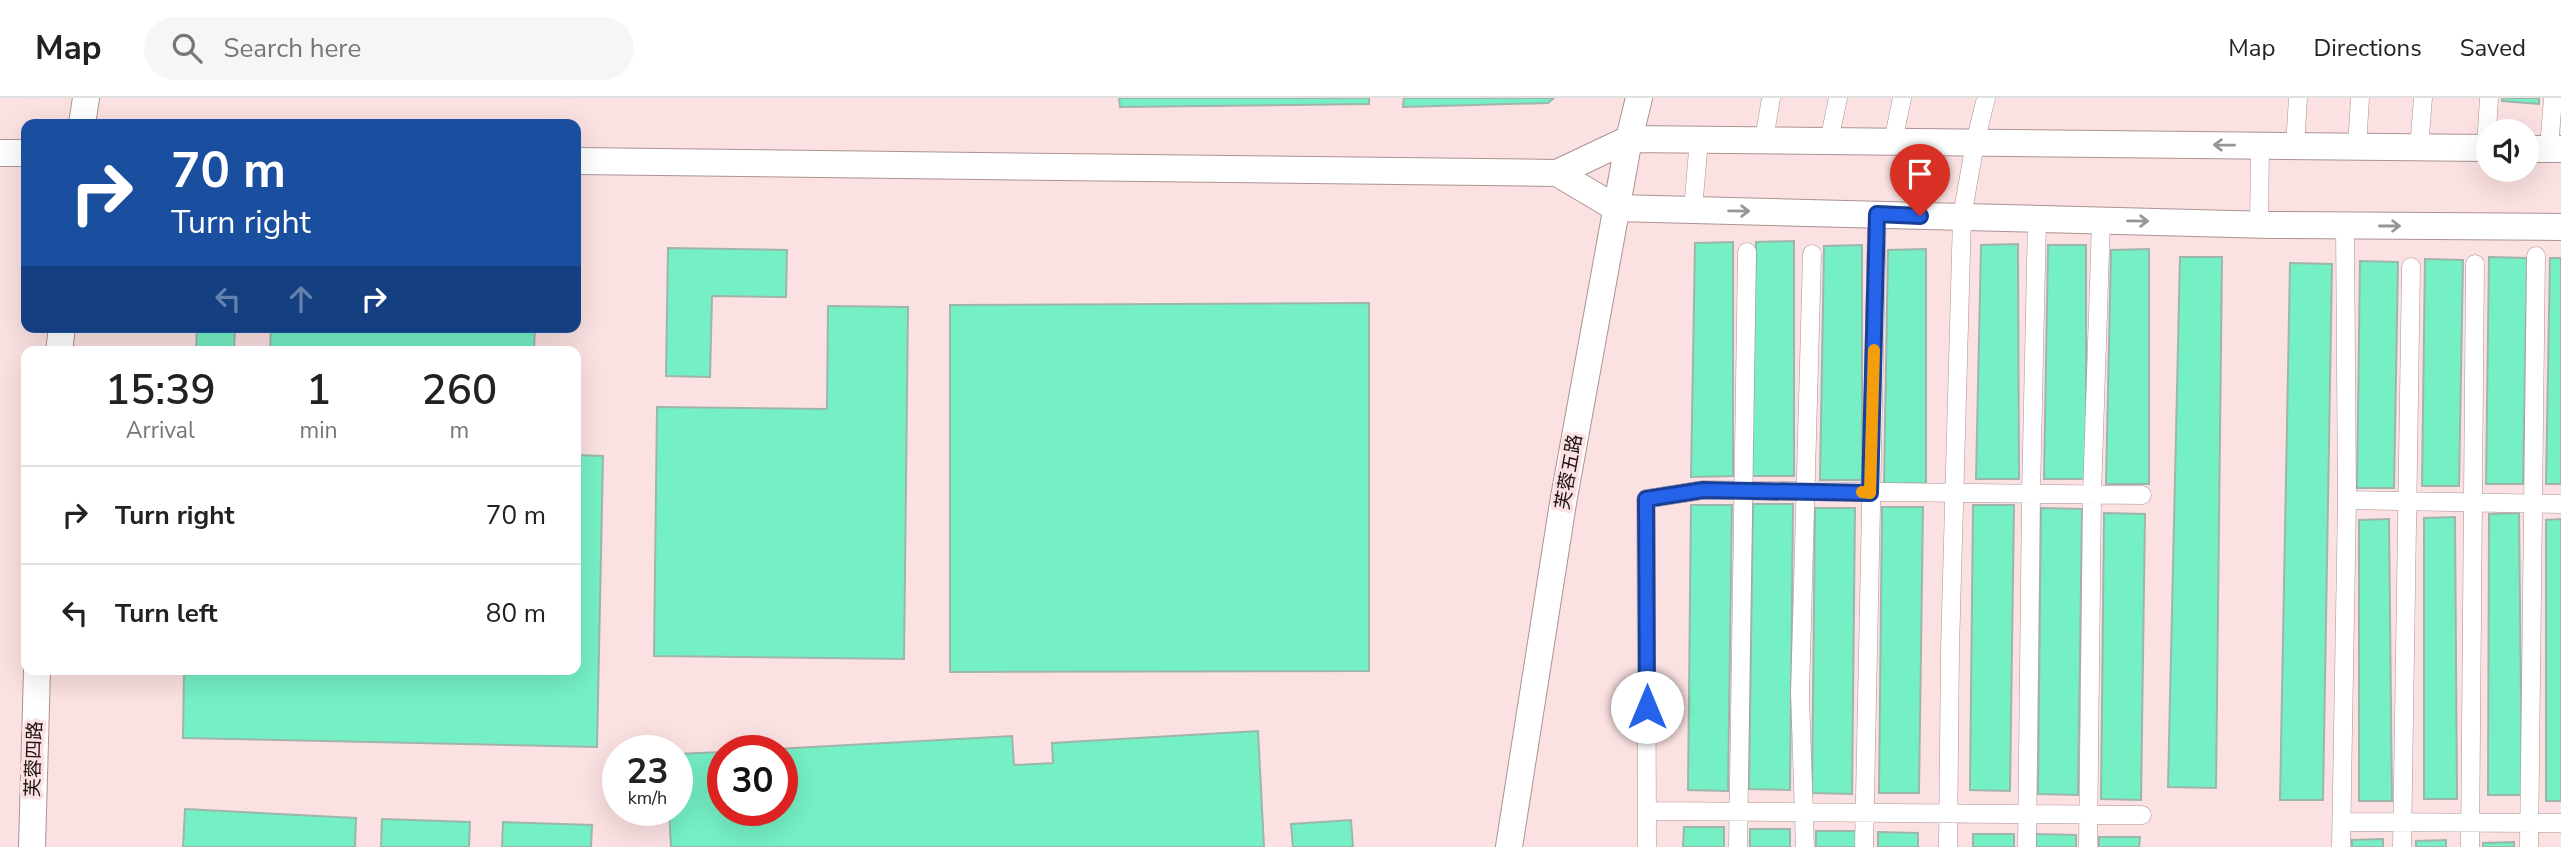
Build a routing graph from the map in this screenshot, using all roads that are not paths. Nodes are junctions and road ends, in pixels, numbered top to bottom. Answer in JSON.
{"nodes":[{"id":1,"x":86,"y":98,"type":"edge"},
{"id":2,"x":1639,"y":98,"type":"edge"},
{"id":3,"x":1771,"y":98,"type":"edge"},
{"id":4,"x":1838,"y":98,"type":"edge"},
{"id":5,"x":1902,"y":98,"type":"edge"},
{"id":6,"x":1986,"y":98,"type":"edge"},
{"id":7,"x":2298,"y":98,"type":"edge"},
{"id":8,"x":2360,"y":98,"type":"edge"},
{"id":9,"x":2423,"y":98,"type":"edge"},
{"id":10,"x":2489,"y":98,"type":"edge"},
{"id":11,"x":2553,"y":98,"type":"edge"},
{"id":12,"x":83,"y":119,"type":"edge"},
{"id":13,"x":2488,"y":119,"type":"edge"},
{"id":14,"x":1629,"y":139,"type":"junction"},
{"id":15,"x":1699,"y":139,"type":"junction"},
{"id":16,"x":1764,"y":140,"type":"junction"},
{"id":17,"x":1829,"y":141,"type":"junction"},
{"id":18,"x":1893,"y":142,"type":"junction"},
{"id":19,"x":1975,"y":143,"type":"junction"},
{"id":20,"x":2260,"y":146,"type":"junction"},
{"id":21,"x":2295,"y":146,"type":"junction"},
{"id":22,"x":2357,"y":147,"type":"junction"},
{"id":23,"x":2419,"y":148,"type":"junction"},
{"id":24,"x":2476,"y":148,"type":"edge"},
{"id":25,"x":2546,"y":149,"type":"edge"},
{"id":26,"x":0,"y":153,"type":"edge"},
{"id":27,"x":21,"y":153,"type":"edge"},
{"id":28,"x":581,"y":161,"type":"edge"},
{"id":29,"x":1558,"y":173,"type":"junction"},
{"id":30,"x":1616,"y":208,"type":"junction"},
{"id":31,"x":1692,"y":210,"type":"junction"},
{"id":32,"x":1877,"y":214,"type":"junction"},
{"id":33,"x":1962,"y":217,"type":"junction"},
{"id":34,"x":2037,"y":219,"type":"junction"},
{"id":35,"x":2101,"y":220,"type":"junction"},
{"id":36,"x":2259,"y":225,"type":"junction"},
{"id":37,"x":2344,"y":225,"type":"junction"},
{"id":38,"x":2561,"y":227,"type":"edge"},
{"id":39,"x":1747,"y":252,"type":"dead end"},
{"id":40,"x":1812,"y":254,"type":"dead end"},
{"id":41,"x":2536,"y":256,"type":"dead end"},
{"id":42,"x":2475,"y":264,"type":"dead end"},
{"id":43,"x":2411,"y":267,"type":"dead end"},
{"id":44,"x":1743,"y":490,"type":"junction"},
{"id":45,"x":1805,"y":492,"type":"junction"},
{"id":46,"x":1870,"y":493,"type":"junction"},
{"id":47,"x":1954,"y":494,"type":"junction"},
{"id":48,"x":2031,"y":495,"type":"junction"},
{"id":49,"x":2092,"y":495,"type":"junction"},
{"id":50,"x":2142,"y":495,"type":"dead end"},
{"id":51,"x":2347,"y":500,"type":"junction"},
{"id":52,"x":2408,"y":501,"type":"junction"},
{"id":53,"x":2473,"y":503,"type":"junction"},
{"id":54,"x":2533,"y":504,"type":"junction"},
{"id":55,"x":2561,"y":505,"type":"edge"},
{"id":56,"x":37,"y":675,"type":"edge"},
{"id":57,"x":1648,"y":811,"type":"junction"},
{"id":58,"x":1738,"y":812,"type":"junction"},
{"id":59,"x":1805,"y":813,"type":"junction"},
{"id":60,"x":1864,"y":814,"type":"junction"},
{"id":61,"x":1948,"y":815,"type":"junction"},
{"id":62,"x":2027,"y":815,"type":"junction"},
{"id":63,"x":2088,"y":815,"type":"junction"},
{"id":64,"x":2142,"y":815,"type":"dead end"},
{"id":65,"x":2342,"y":822,"type":"junction"},
{"id":66,"x":2402,"y":822,"type":"junction"},
{"id":67,"x":2470,"y":822,"type":"junction"},
{"id":68,"x":2529,"y":822,"type":"junction"},
{"id":69,"x":2561,"y":822,"type":"edge"},
{"id":70,"x":32,"y":847,"type":"edge"},
{"id":71,"x":1509,"y":847,"type":"edge"},
{"id":72,"x":1647,"y":847,"type":"edge"},
{"id":73,"x":1738,"y":847,"type":"edge"},
{"id":74,"x":1805,"y":847,"type":"edge"},
{"id":75,"x":1864,"y":847,"type":"edge"},
{"id":76,"x":1948,"y":847,"type":"edge"},
{"id":77,"x":2027,"y":847,"type":"edge"},
{"id":78,"x":2088,"y":847,"type":"edge"},
{"id":79,"x":2341,"y":847,"type":"edge"},
{"id":80,"x":2402,"y":847,"type":"edge"},
{"id":81,"x":2470,"y":847,"type":"edge"},
{"id":82,"x":2529,"y":847,"type":"edge"}],
"edges":[{"from":1,"to":12,"type":"street"},
{"from":2,"to":14,"type":"street","name":"芙蓉五路"},
{"from":3,"to":16,"type":"street"},
{"from":4,"to":17,"type":"street"},
{"from":5,"to":18,"type":"street"},
{"from":6,"to":19,"type":"street"},
{"from":7,"to":21,"type":"street"},
{"from":8,"to":22,"type":"street"},
{"from":9,"to":23,"type":"street"},
{"from":10,"to":13,"type":"street"},
{"from":11,"to":25,"type":"street"},
{"from":14,"to":15,"type":"street"},
{"from":14,"to":29,"type":"street"},
{"from":14,"to":30,"type":"street","name":"芙蓉五路"},
{"from":15,"to":16,"type":"street"},
{"from":15,"to":31,"type":"street"},
{"from":16,"to":17,"type":"street"},
{"from":17,"to":18,"type":"street"},
{"from":18,"to":19,"type":"street"},
{"from":20,"to":19,"type":"street","one_way":true},
{"from":19,"to":33,"type":"street"},
{"from":20,"to":21,"type":"street"},
{"from":20,"to":36,"type":"street"},
{"from":21,"to":22,"type":"street"},
{"from":22,"to":23,"type":"street"},
{"from":23,"to":24,"type":"street"},
{"from":26,"to":27,"type":"street"},
{"from":28,"to":29,"type":"street"},
{"from":29,"to":30,"type":"street"},
{"from":30,"to":31,"type":"street"},
{"from":30,"to":71,"type":"street","name":"芙蓉五路"},
{"from":31,"to":32,"type":"street","one_way":true},
{"from":32,"to":33,"type":"street"},
{"from":32,"to":46,"type":"street"},
{"from":33,"to":34,"type":"street"},
{"from":33,"to":47,"type":"street"},
{"from":34,"to":35,"type":"street"},
{"from":34,"to":48,"type":"street"},
{"from":35,"to":36,"type":"street","one_way":true},
{"from":35,"to":49,"type":"street"},
{"from":36,"to":37,"type":"street"},
{"from":37,"to":38,"type":"street","one_way":true},
{"from":37,"to":51,"type":"street"},
{"from":39,"to":44,"type":"street"},
{"from":40,"to":45,"type":"street"},
{"from":41,"to":54,"type":"street"},
{"from":42,"to":53,"type":"street"},
{"from":43,"to":52,"type":"street"},
{"from":44,"to":45,"type":"street"},
{"from":44,"to":57,"type":"street"},
{"from":44,"to":58,"type":"street"},
{"from":45,"to":46,"type":"street"},
{"from":45,"to":59,"type":"street"},
{"from":46,"to":47,"type":"street"},
{"from":46,"to":60,"type":"street"},
{"from":47,"to":48,"type":"street"},
{"from":47,"to":61,"type":"street"},
{"from":48,"to":49,"type":"street"},
{"from":48,"to":62,"type":"street"},
{"from":49,"to":50,"type":"street"},
{"from":49,"to":63,"type":"street"},
{"from":51,"to":52,"type":"street"},
{"from":51,"to":65,"type":"street"},
{"from":52,"to":53,"type":"street"},
{"from":52,"to":66,"type":"street"},
{"from":53,"to":54,"type":"street"},
{"from":53,"to":67,"type":"street"},
{"from":54,"to":55,"type":"street"},
{"from":54,"to":68,"type":"street"},
{"from":56,"to":70,"type":"street","name":"芙蓉四路"},
{"from":57,"to":58,"type":"street"},
{"from":57,"to":72,"type":"street"},
{"from":58,"to":59,"type":"street"},
{"from":58,"to":73,"type":"street"},
{"from":59,"to":60,"type":"street"},
{"from":59,"to":74,"type":"street"},
{"from":60,"to":61,"type":"street"},
{"from":60,"to":75,"type":"street"},
{"from":61,"to":62,"type":"street"},
{"from":61,"to":76,"type":"street"},
{"from":62,"to":63,"type":"street"},
{"from":62,"to":77,"type":"street"},
{"from":63,"to":64,"type":"street"},
{"from":63,"to":78,"type":"street"},
{"from":65,"to":66,"type":"street"},
{"from":65,"to":79,"type":"street"},
{"from":66,"to":67,"type":"street"},
{"from":66,"to":80,"type":"street"},
{"from":67,"to":68,"type":"street"},
{"from":67,"to":81,"type":"street"},
{"from":68,"to":69,"type":"street"},
{"from":68,"to":82,"type":"street"}]}
